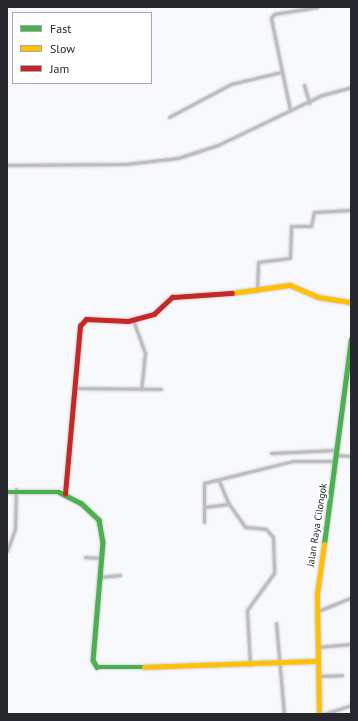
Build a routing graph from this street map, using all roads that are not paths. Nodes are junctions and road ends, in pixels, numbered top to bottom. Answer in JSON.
{"nodes":[{"id":1,"x":317,"y":7,"type":"edge"},
{"id":2,"x":281,"y":72,"type":"junction"},
{"id":3,"x":304,"y":85,"type":"dead end"},
{"id":4,"x":351,"y":87,"type":"edge"},
{"id":5,"x":309,"y":103,"type":"junction"},
{"id":6,"x":290,"y":110,"type":"junction"},
{"id":7,"x":168,"y":117,"type":"dead end"},
{"id":8,"x":7,"y":165,"type":"edge"},
{"id":9,"x":351,"y":210,"type":"edge"},
{"id":10,"x":257,"y":291,"type":"junction"},
{"id":11,"x":351,"y":302,"type":"edge"},
{"id":12,"x":134,"y":320,"type":"junction"},
{"id":13,"x":351,"y":340,"type":"edge"},
{"id":14,"x":76,"y":388,"type":"junction"},
{"id":15,"x":140,"y":389,"type":"junction"},
{"id":16,"x":161,"y":389,"type":"dead end"},
{"id":17,"x":270,"y":452,"type":"dead end"},
{"id":18,"x":338,"y":452,"type":"junction"},
{"id":19,"x":351,"y":456,"type":"edge"},
{"id":20,"x":336,"y":461,"type":"junction"},
{"id":21,"x":219,"y":481,"type":"junction"},
{"id":22,"x":16,"y":489,"type":"junction"},
{"id":23,"x":7,"y":492,"type":"edge"},
{"id":24,"x":65,"y":494,"type":"junction"},
{"id":25,"x":229,"y":504,"type":"junction"},
{"id":26,"x":204,"y":507,"type":"junction"},
{"id":27,"x":204,"y":522,"type":"dead end"},
{"id":28,"x":7,"y":551,"type":"edge"},
{"id":29,"x":85,"y":558,"type":"dead end"},
{"id":30,"x":99,"y":558,"type":"junction"},
{"id":31,"x":120,"y":575,"type":"dead end"},
{"id":32,"x":98,"y":577,"type":"junction"},
{"id":33,"x":351,"y":598,"type":"edge"},
{"id":34,"x":316,"y":611,"type":"junction"},
{"id":35,"x":276,"y":623,"type":"dead end"},
{"id":36,"x":351,"y":644,"type":"edge"},
{"id":37,"x":316,"y":647,"type":"junction"},
{"id":38,"x":317,"y":661,"type":"junction"},
{"id":39,"x":280,"y":664,"type":"junction"},
{"id":40,"x":250,"y":666,"type":"junction"},
{"id":41,"x":342,"y":675,"type":"dead end"},
{"id":42,"x":318,"y":676,"type":"junction"},
{"id":43,"x":351,"y":704,"type":"edge"},
{"id":44,"x":284,"y":714,"type":"edge"},
{"id":45,"x":319,"y":714,"type":"edge"},
{"id":46,"x":324,"y":714,"type":"edge"}],
"edges":[{"from":1,"to":2,"type":"street"},
{"from":2,"to":6,"type":"street"},
{"from":2,"to":7,"type":"street"},
{"from":3,"to":5,"type":"street"},
{"from":4,"to":5,"type":"street"},
{"from":5,"to":6,"type":"street"},
{"from":6,"to":8,"type":"street"},
{"from":9,"to":10,"type":"street"},
{"from":10,"to":11,"type":"main road"},
{"from":10,"to":12,"type":"main road"},
{"from":12,"to":14,"type":"main road"},
{"from":12,"to":15,"type":"street"},
{"from":13,"to":18,"type":"main road","name":"Jalan Raya Cilongok"},
{"from":14,"to":15,"type":"street"},
{"from":14,"to":24,"type":"main road"},
{"from":15,"to":16,"type":"street"},
{"from":17,"to":18,"type":"street"},
{"from":18,"to":19,"type":"street"},
{"from":18,"to":20,"type":"main road","name":"Jalan Raya Cilongok"},
{"from":20,"to":21,"type":"street"},
{"from":20,"to":34,"type":"main road","name":"Jalan Raya Cilongok"},
{"from":21,"to":25,"type":"street"},
{"from":21,"to":26,"type":"street"},
{"from":22,"to":23,"type":"main road"},
{"from":22,"to":24,"type":"main road"},
{"from":22,"to":28,"type":"street"},
{"from":24,"to":30,"type":"main road"},
{"from":25,"to":26,"type":"street"},
{"from":25,"to":40,"type":"street"},
{"from":26,"to":27,"type":"street"},
{"from":29,"to":30,"type":"street"},
{"from":30,"to":32,"type":"main road"},
{"from":31,"to":32,"type":"street"},
{"from":32,"to":40,"type":"main road"},
{"from":33,"to":34,"type":"street"},
{"from":34,"to":37,"type":"main road","name":"Jalan Raya Cilongok"},
{"from":35,"to":39,"type":"street"},
{"from":36,"to":37,"type":"street"},
{"from":37,"to":38,"type":"main road","name":"Jalan Raya Cilongok"},
{"from":38,"to":39,"type":"main road"},
{"from":38,"to":42,"type":"main road","name":"Jalan Raya Cilongok"},
{"from":39,"to":40,"type":"main road"},
{"from":39,"to":44,"type":"street"},
{"from":41,"to":42,"type":"street"},
{"from":42,"to":45,"type":"main road","name":"Jalan Raya Cilongok"},
{"from":43,"to":46,"type":"street"}]}
